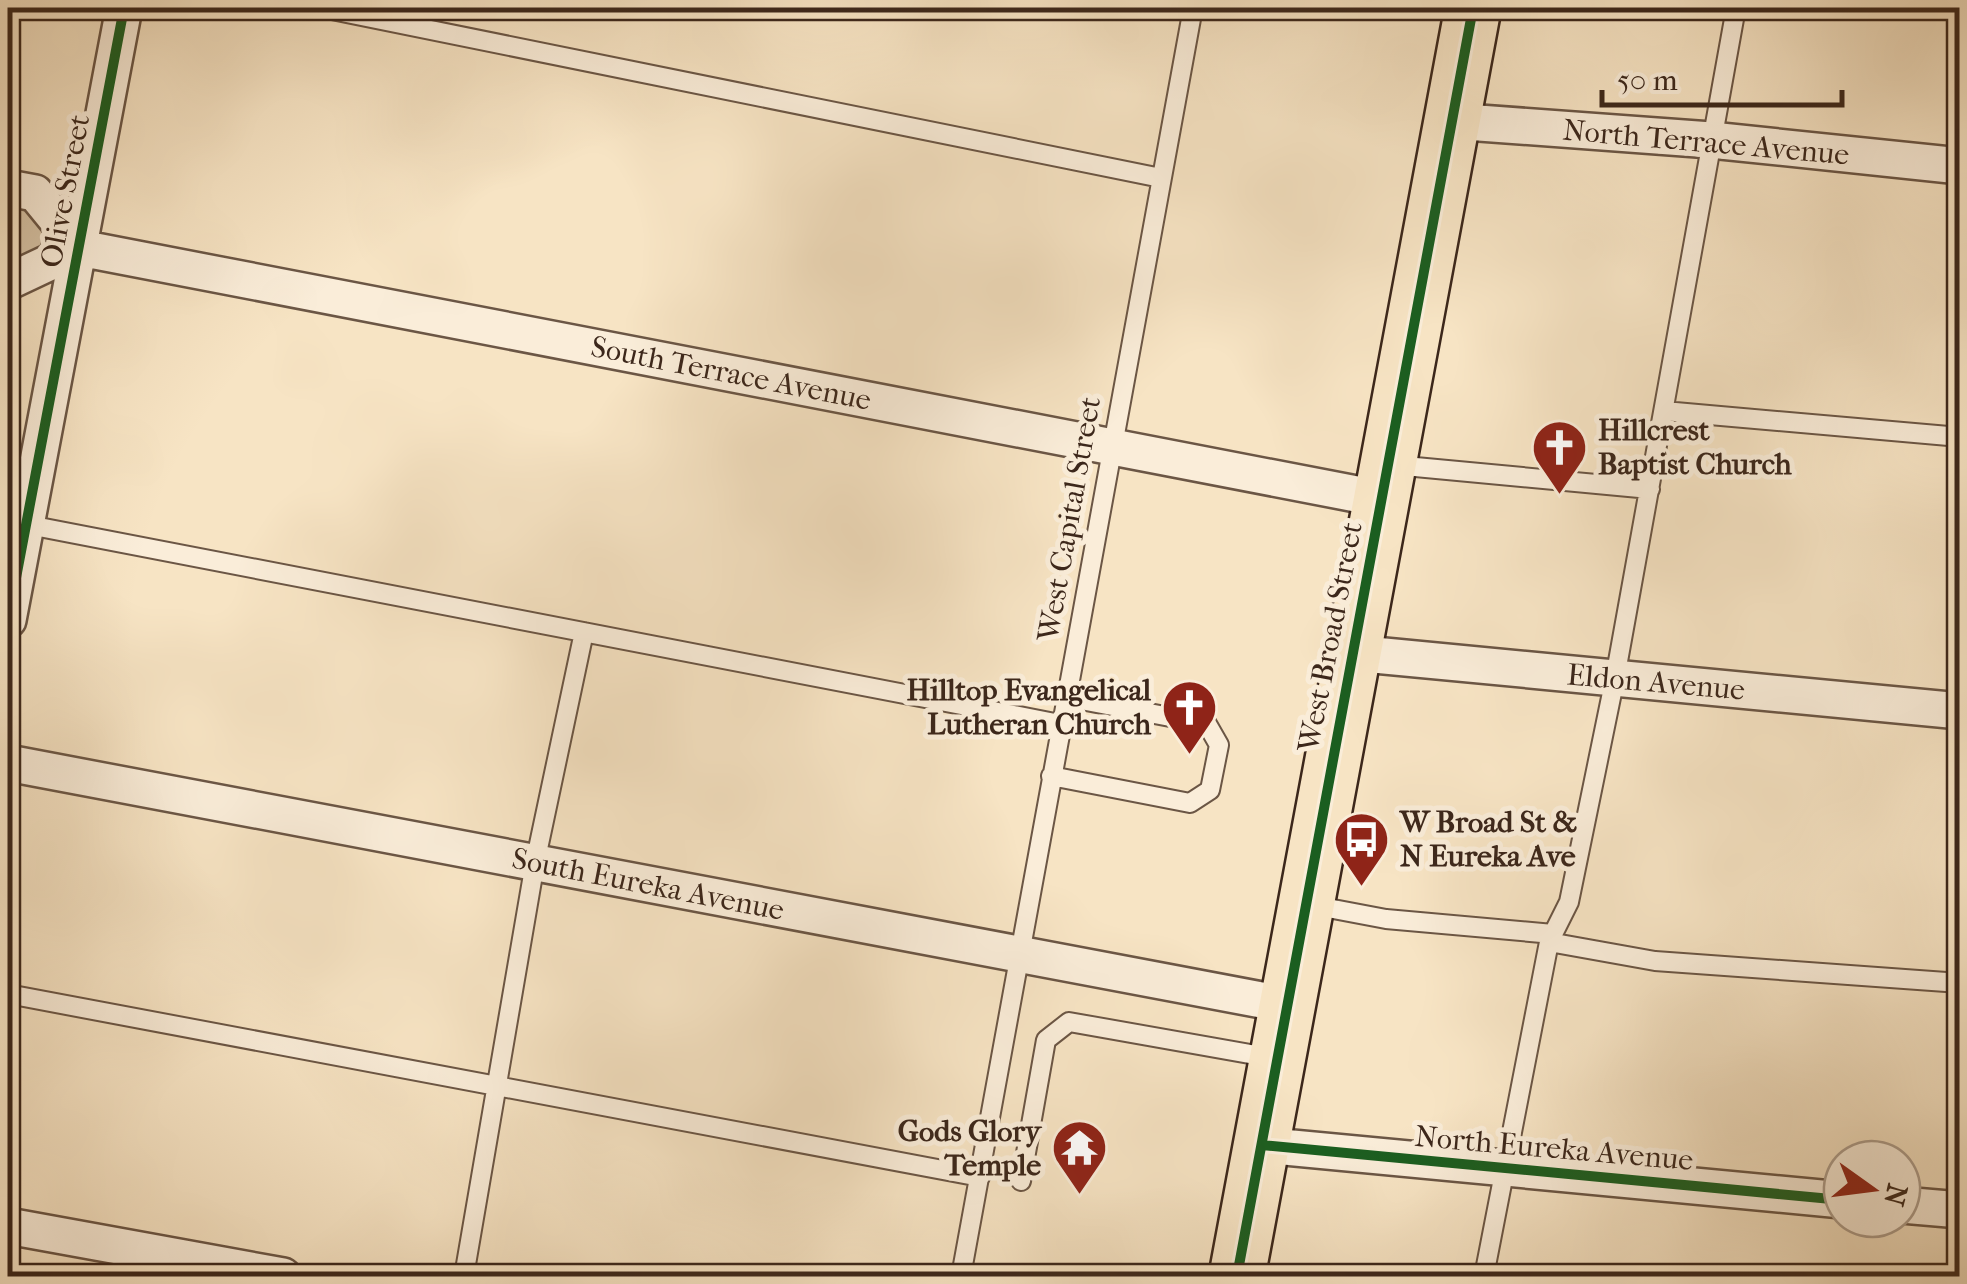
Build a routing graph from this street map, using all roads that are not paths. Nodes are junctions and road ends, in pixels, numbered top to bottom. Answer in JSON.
{"nodes":[{"id":1,"x":124,"y":8,"type":"edge"},
{"id":2,"x":322,"y":8,"type":"edge"},
{"id":3,"x":1193,"y":8,"type":"edge"},
{"id":4,"x":1473,"y":8,"type":"edge"},
{"id":5,"x":1736,"y":8,"type":"edge"},
{"id":6,"x":1452,"y":121,"type":"junction"},
{"id":7,"x":1711,"y":140,"type":"junction"},
{"id":8,"x":1960,"y":166,"type":"edge"},
{"id":9,"x":1161,"y":178,"type":"junction"},
{"id":10,"x":8,"y":188,"type":"edge"},
{"id":11,"x":80,"y":248,"type":"junction"},
{"id":12,"x":8,"y":282,"type":"edge"},
{"id":13,"x":1664,"y":411,"type":"junction"},
{"id":14,"x":1960,"y":437,"type":"edge"},
{"id":15,"x":1110,"y":446,"type":"junction"},
{"id":16,"x":1385,"y":482,"type":"junction"},
{"id":17,"x":1650,"y":489,"type":"junction"},
{"id":18,"x":17,"y":523,"type":"edge"},
{"id":19,"x":8,"y":620,"type":"edge"},
{"id":20,"x":584,"y":632,"type":"junction"},
{"id":21,"x":1353,"y":653,"type":"junction"},
{"id":22,"x":1615,"y":678,"type":"junction"},
{"id":23,"x":1064,"y":697,"type":"junction"},
{"id":24,"x":1960,"y":711,"type":"edge"},
{"id":25,"x":1060,"y":724,"type":"junction"},
{"id":26,"x":8,"y":763,"type":"edge"},
{"id":27,"x":1051,"y":776,"type":"junction"},
{"id":28,"x":535,"y":863,"type":"junction"},
{"id":29,"x":1306,"y":904,"type":"junction"},
{"id":30,"x":1551,"y":938,"type":"junction"},
{"id":31,"x":1020,"y":954,"type":"junction"},
{"id":32,"x":1960,"y":982,"type":"edge"},
{"id":33,"x":8,"y":994,"type":"edge"},
{"id":34,"x":1288,"y":1005,"type":"junction"},
{"id":35,"x":1278,"y":1059,"type":"junction"},
{"id":36,"x":498,"y":1086,"type":"junction"},
{"id":37,"x":1262,"y":1145,"type":"junction"},
{"id":38,"x":1504,"y":1168,"type":"junction"},
{"id":39,"x":980,"y":1176,"type":"junction"},
{"id":40,"x":1021,"y":1181,"type":"dead end"},
{"id":41,"x":1822,"y":1198,"type":"edge"},
{"id":42,"x":1922,"y":1207,"type":"edge"},
{"id":43,"x":1960,"y":1210,"type":"edge"},
{"id":44,"x":8,"y":1226,"type":"edge"},
{"id":45,"x":158,"y":1265,"type":"edge"},
{"id":46,"x":283,"y":1276,"type":"edge"},
{"id":47,"x":464,"y":1276,"type":"edge"},
{"id":48,"x":961,"y":1276,"type":"edge"},
{"id":49,"x":1237,"y":1276,"type":"edge"},
{"id":50,"x":1484,"y":1276,"type":"edge"}],
"edges":[{"from":1,"to":11,"type":"street","name":"Olive Street"},
{"from":2,"to":9,"type":"lane"},
{"from":3,"to":9,"type":"lane","name":"West Capital Street"},
{"from":4,"to":6,"type":"main road","name":"West Broad Street"},
{"from":5,"to":7,"type":"lane"},
{"from":6,"to":7,"type":"street","name":"North Terrace Avenue"},
{"from":6,"to":16,"type":"main road","name":"West Broad Street"},
{"from":7,"to":8,"type":"street","name":"North Terrace Avenue"},
{"from":7,"to":13,"type":"lane"},
{"from":9,"to":15,"type":"lane","name":"West Capital Street"},
{"from":10,"to":11,"type":"street"},
{"from":11,"to":12,"type":"street"},
{"from":11,"to":15,"type":"street","name":"South Terrace Avenue"},
{"from":11,"to":18,"type":"street","name":"Olive Street"},
{"from":13,"to":14,"type":"lane"},
{"from":13,"to":17,"type":"lane"},
{"from":15,"to":16,"type":"street","name":"South Terrace Avenue"},
{"from":15,"to":23,"type":"lane","name":"West Capital Street"},
{"from":16,"to":17,"type":"lane"},
{"from":16,"to":21,"type":"main road","name":"West Broad Street"},
{"from":17,"to":22,"type":"lane"},
{"from":18,"to":19,"type":"street","name":"Olive Street"},
{"from":18,"to":20,"type":"lane"},
{"from":20,"to":25,"type":"lane"},
{"from":20,"to":28,"type":"lane"},
{"from":21,"to":22,"type":"street","name":"Eldon Avenue"},
{"from":21,"to":29,"type":"main road","name":"West Broad Street"},
{"from":22,"to":24,"type":"street","name":"Eldon Avenue"},
{"from":22,"to":30,"type":"lane"},
{"from":23,"to":25,"type":"lane","name":"West Capital Street"},
{"from":23,"to":27,"type":"lane"},
{"from":25,"to":27,"type":"lane","name":"West Capital Street"},
{"from":26,"to":28,"type":"street","name":"South Eureka Avenue"},
{"from":27,"to":31,"type":"lane","name":"West Capital Street"},
{"from":28,"to":31,"type":"street","name":"South Eureka Avenue"},
{"from":28,"to":36,"type":"lane"},
{"from":29,"to":30,"type":"lane"},
{"from":29,"to":34,"type":"main road","name":"West Broad Street"},
{"from":30,"to":32,"type":"lane"},
{"from":30,"to":38,"type":"lane"},
{"from":31,"to":34,"type":"street","name":"South Eureka Avenue"},
{"from":31,"to":39,"type":"lane","name":"West Capital Street"},
{"from":33,"to":36,"type":"lane"},
{"from":34,"to":35,"type":"main road","name":"West Broad Street"},
{"from":35,"to":37,"type":"main road","name":"West Broad Street"},
{"from":35,"to":40,"type":"lane"},
{"from":36,"to":39,"type":"lane"},
{"from":36,"to":47,"type":"lane"},
{"from":37,"to":38,"type":"street","name":"North Eureka Avenue"},
{"from":37,"to":49,"type":"main road","name":"West Broad Street"},
{"from":38,"to":41,"type":"street","name":"North Eureka Avenue"},
{"from":38,"to":50,"type":"lane"},
{"from":39,"to":48,"type":"lane","name":"West Capital Street"},
{"from":42,"to":43,"type":"street"},
{"from":44,"to":45,"type":"street"},
{"from":45,"to":46,"type":"street"}]}
